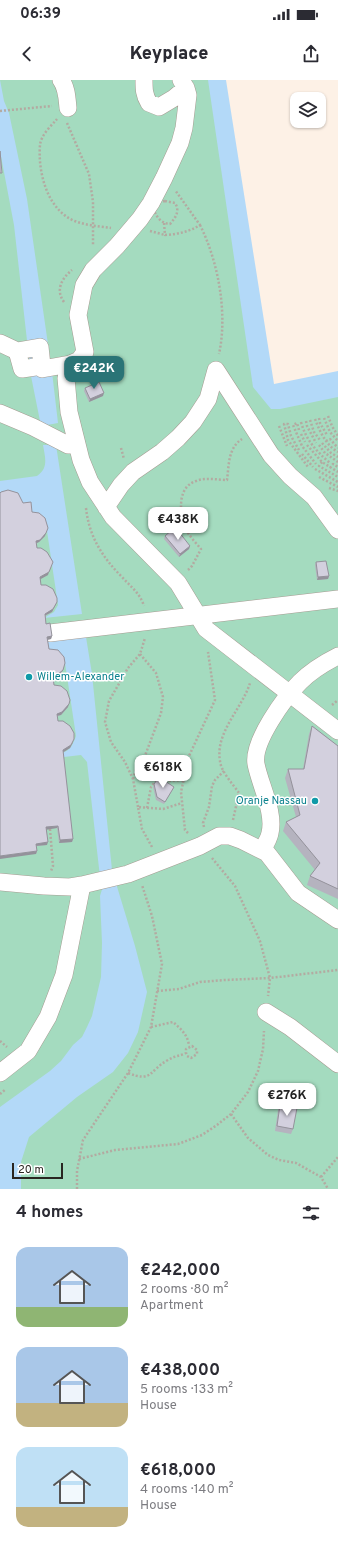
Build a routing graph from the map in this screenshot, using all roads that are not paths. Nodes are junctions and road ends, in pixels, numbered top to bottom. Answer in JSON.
{"nodes":[{"id":1,"x":61,"y":80,"type":"edge"},
{"id":2,"x":144,"y":80,"type":"edge"},
{"id":3,"x":183,"y":84,"type":"edge"},
{"id":4,"x":67,"y":112,"type":"road end"},
{"id":5,"x":0,"y":343,"type":"edge"},
{"id":6,"x":17,"y":351,"type":"junction"},
{"id":7,"x":77,"y":361,"type":"junction"},
{"id":8,"x":40,"y":367,"type":"junction"},
{"id":9,"x":0,"y":413,"type":"edge"},
{"id":10,"x":77,"y":445,"type":"junction"},
{"id":11,"x":106,"y":507,"type":"junction"},
{"id":12,"x":337,"y":527,"type":"edge"},
{"id":13,"x":338,"y":599,"type":"edge"},
{"id":14,"x":202,"y":623,"type":"junction"},
{"id":15,"x":50,"y":633,"type":"edge"},
{"id":16,"x":338,"y":656,"type":"edge"},
{"id":17,"x":290,"y":693,"type":"junction"},
{"id":18,"x":338,"y":731,"type":"edge"},
{"id":19,"x":262,"y":850,"type":"junction"},
{"id":20,"x":0,"y":882,"type":"edge"},
{"id":21,"x":85,"y":884,"type":"junction"},
{"id":22,"x":338,"y":920,"type":"edge"},
{"id":23,"x":266,"y":1012,"type":"road end"},
{"id":24,"x":338,"y":1064,"type":"edge"},
{"id":25,"x":0,"y":1073,"type":"edge"}],
"edges":[{"from":1,"to":4,"type":"street"},
{"from":2,"to":3,"type":"street"},
{"from":3,"to":7,"type":"street"},
{"from":5,"to":6,"type":"street"},
{"from":6,"to":8,"type":"street"},
{"from":6,"to":8,"type":"street"},
{"from":7,"to":8,"type":"street"},
{"from":7,"to":10,"type":"street"},
{"from":9,"to":10,"type":"street"},
{"from":10,"to":11,"type":"street"},
{"from":11,"to":12,"type":"street"},
{"from":11,"to":14,"type":"street"},
{"from":13,"to":14,"type":"street"},
{"from":14,"to":15,"type":"street"},
{"from":14,"to":17,"type":"street"},
{"from":16,"to":17,"type":"street"},
{"from":17,"to":18,"type":"street"},
{"from":17,"to":19,"type":"street"},
{"from":19,"to":21,"type":"street"},
{"from":19,"to":22,"type":"street"},
{"from":20,"to":21,"type":"street"},
{"from":21,"to":25,"type":"street"},
{"from":23,"to":24,"type":"street"}]}
